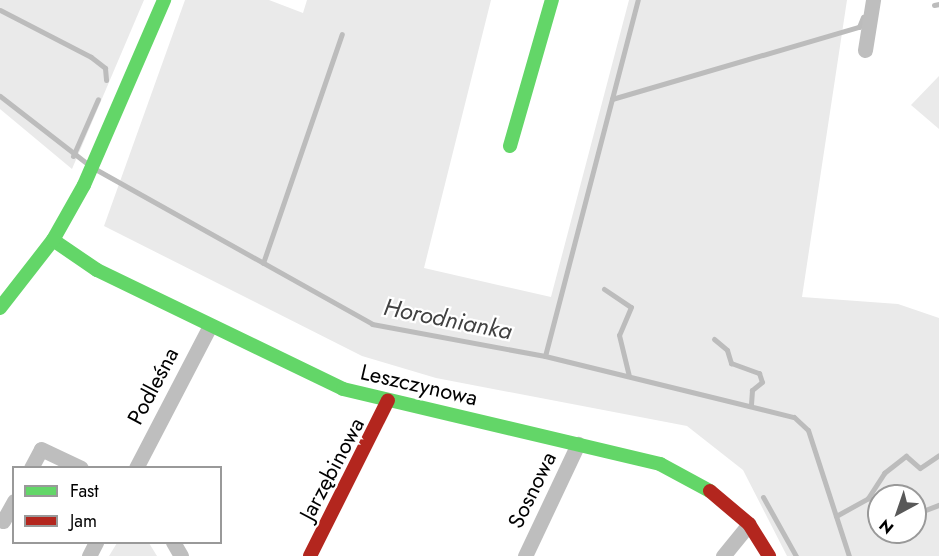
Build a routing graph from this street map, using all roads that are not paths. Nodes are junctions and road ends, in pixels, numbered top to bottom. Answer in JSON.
{"nodes":[{"id":1,"x":164,"y":0,"type":"edge"},
{"id":2,"x":552,"y":0,"type":"edge"},
{"id":3,"x":873,"y":0,"type":"edge"},
{"id":4,"x":865,"y":50,"type":"dead end"},
{"id":5,"x":510,"y":146,"type":"dead end"},
{"id":6,"x":53,"y":240,"type":"junction"},
{"id":7,"x":0,"y":308,"type":"edge"},
{"id":8,"x":210,"y":326,"type":"junction"},
{"id":9,"x":388,"y":400,"type":"junction"},
{"id":10,"x":578,"y":444,"type":"junction"},
{"id":11,"x":32,"y":466,"type":"edge"},
{"id":12,"x":77,"y":466,"type":"edge"},
{"id":13,"x":137,"y":466,"type":"edge"},
{"id":14,"x":12,"y":505,"type":"edge"},
{"id":15,"x":3,"y":521,"type":"dead end"},
{"id":16,"x":749,"y":524,"type":"junction"},
{"id":17,"x":310,"y":556,"type":"edge"},
{"id":18,"x":525,"y":556,"type":"edge"},
{"id":19,"x":723,"y":556,"type":"edge"},
{"id":20,"x":769,"y":556,"type":"edge"}],
"edges":[{"from":1,"to":6,"type":"street"},
{"from":2,"to":5,"type":"street"},
{"from":3,"to":4,"type":"street"},
{"from":6,"to":7,"type":"street"},
{"from":6,"to":8,"type":"street","name":"Leszczynowa"},
{"from":8,"to":9,"type":"street","name":"Leszczynowa"},
{"from":8,"to":13,"type":"street","name":"Podleśna"},
{"from":9,"to":10,"type":"street","name":"Leszczynowa"},
{"from":9,"to":17,"type":"street","name":"Jarzębinowa"},
{"from":10,"to":16,"type":"street","name":"Leszczynowa"},
{"from":10,"to":18,"type":"street","name":"Sosnowa"},
{"from":11,"to":12,"type":"street"},
{"from":14,"to":15,"type":"street"},
{"from":16,"to":19,"type":"street"},
{"from":16,"to":20,"type":"street","name":"Leszczynowa"}]}
